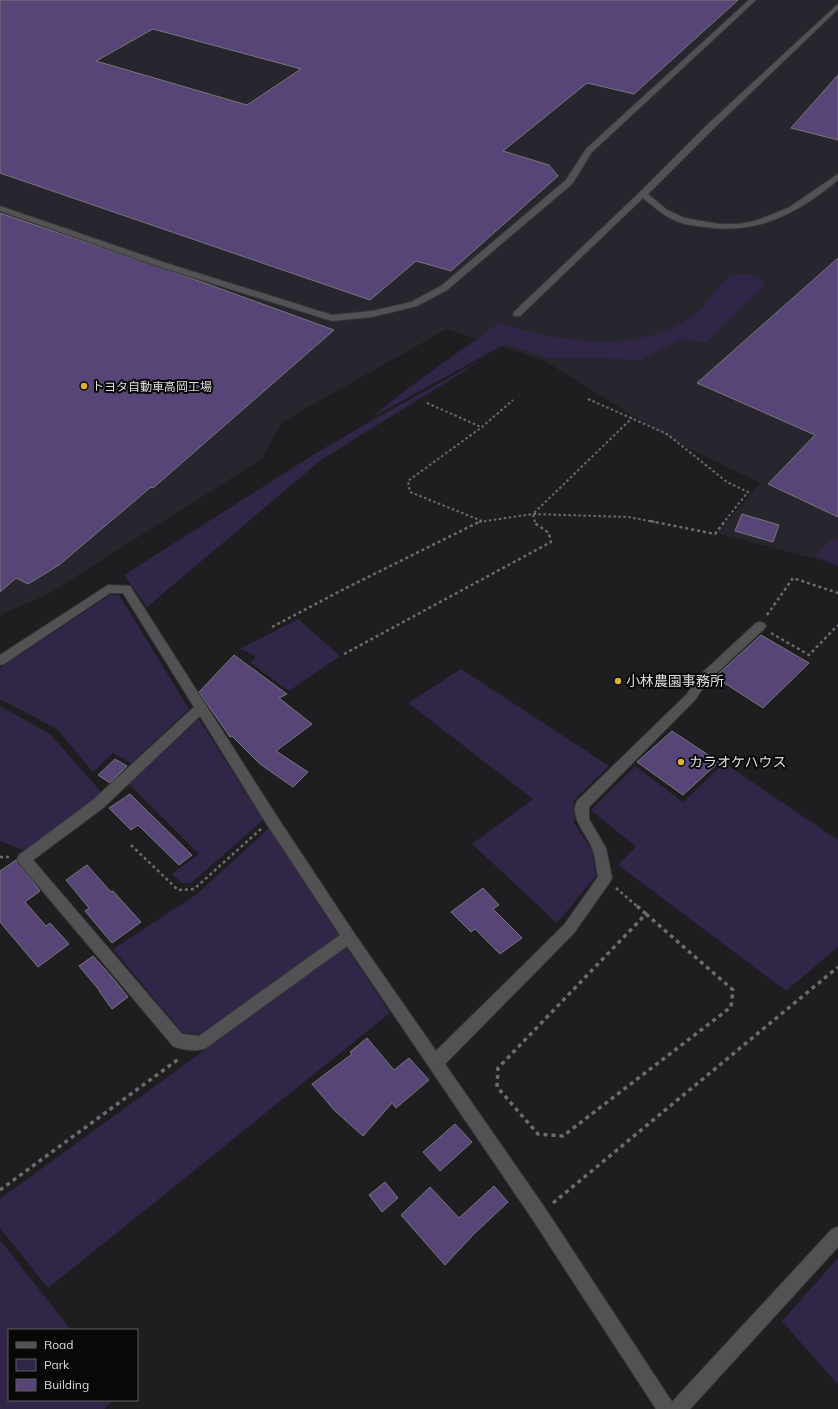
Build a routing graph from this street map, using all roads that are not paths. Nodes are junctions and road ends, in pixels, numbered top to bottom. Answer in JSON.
{"nodes":[{"id":1,"x":753,"y":0,"type":"edge"},
{"id":2,"x":838,"y":6,"type":"edge"},
{"id":3,"x":838,"y":176,"type":"edge"},
{"id":4,"x":643,"y":194,"type":"junction"},
{"id":5,"x":0,"y":208,"type":"edge"},
{"id":6,"x":517,"y":314,"type":"dead end"},
{"id":7,"x":760,"y":626,"type":"road end"},
{"id":8,"x":0,"y":661,"type":"edge"},
{"id":9,"x":201,"y":708,"type":"junction"},
{"id":10,"x":349,"y":937,"type":"junction"},
{"id":11,"x":435,"y":1063,"type":"junction"},
{"id":12,"x":838,"y":1235,"type":"edge"},
{"id":13,"x":666,"y":1409,"type":"edge"},
{"id":14,"x":678,"y":1409,"type":"edge"}],
"edges":[{"from":1,"to":5,"type":"street"},
{"from":2,"to":4,"type":"street"},
{"from":3,"to":4,"type":"street"},
{"from":4,"to":6,"type":"street"},
{"from":7,"to":11,"type":"street"},
{"from":8,"to":9,"type":"street"},
{"from":9,"to":10,"type":"street"},
{"from":9,"to":10,"type":"street"},
{"from":10,"to":11,"type":"street"},
{"from":11,"to":13,"type":"street"},
{"from":12,"to":14,"type":"street"}]}
